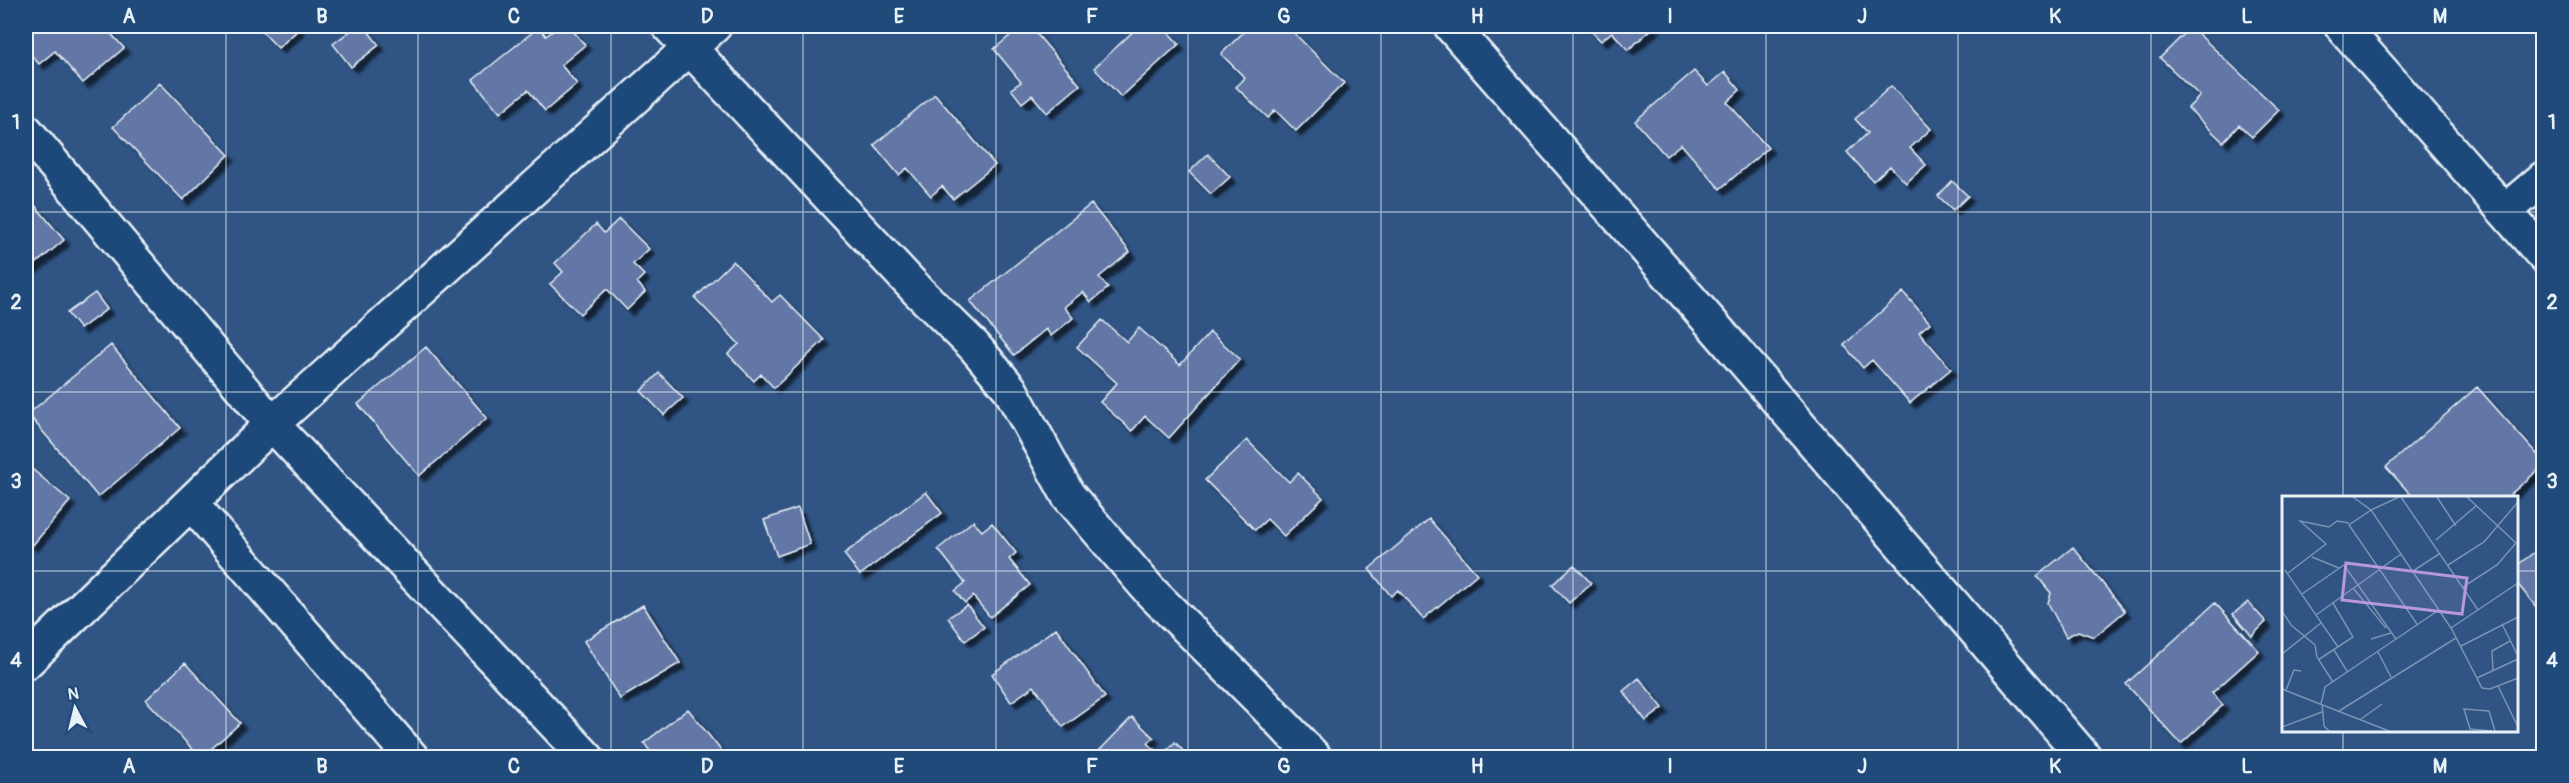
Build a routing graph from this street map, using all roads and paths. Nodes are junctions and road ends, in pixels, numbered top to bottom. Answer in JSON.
{"nodes":[{"id":1,"x":714,"y":26,"type":"edge"},
{"id":2,"x":1451,"y":26,"type":"edge"},
{"id":3,"x":2342,"y":26,"type":"edge"},
{"id":4,"x":679,"y":37,"type":"edge"},
{"id":5,"x":26,"y":131,"type":"edge"},
{"id":6,"x":2544,"y":178,"type":"edge"},
{"id":7,"x":2505,"y":211,"type":"junction"},
{"id":8,"x":2544,"y":256,"type":"edge"},
{"id":9,"x":272,"y":424,"type":"junction"},
{"id":10,"x":192,"y":504,"type":"junction"},
{"id":11,"x":26,"y":662,"type":"edge"},
{"id":12,"x":2068,"y":752,"type":"edge"},
{"id":13,"x":412,"y":758,"type":"edge"},
{"id":14,"x":587,"y":758,"type":"edge"},
{"id":15,"x":1315,"y":758,"type":"edge"}],
"edges":[{"from":1,"to":4,"type":"street"},
{"from":2,"to":12,"type":"street"},
{"from":3,"to":7,"type":"street"},
{"from":4,"to":9,"type":"street"},
{"from":4,"to":15,"type":"street"},
{"from":5,"to":9,"type":"street"},
{"from":6,"to":7,"type":"street"},
{"from":7,"to":8,"type":"street"},
{"from":9,"to":10,"type":"street"},
{"from":9,"to":14,"type":"street"},
{"from":10,"to":11,"type":"street"},
{"from":10,"to":13,"type":"street"}]}
